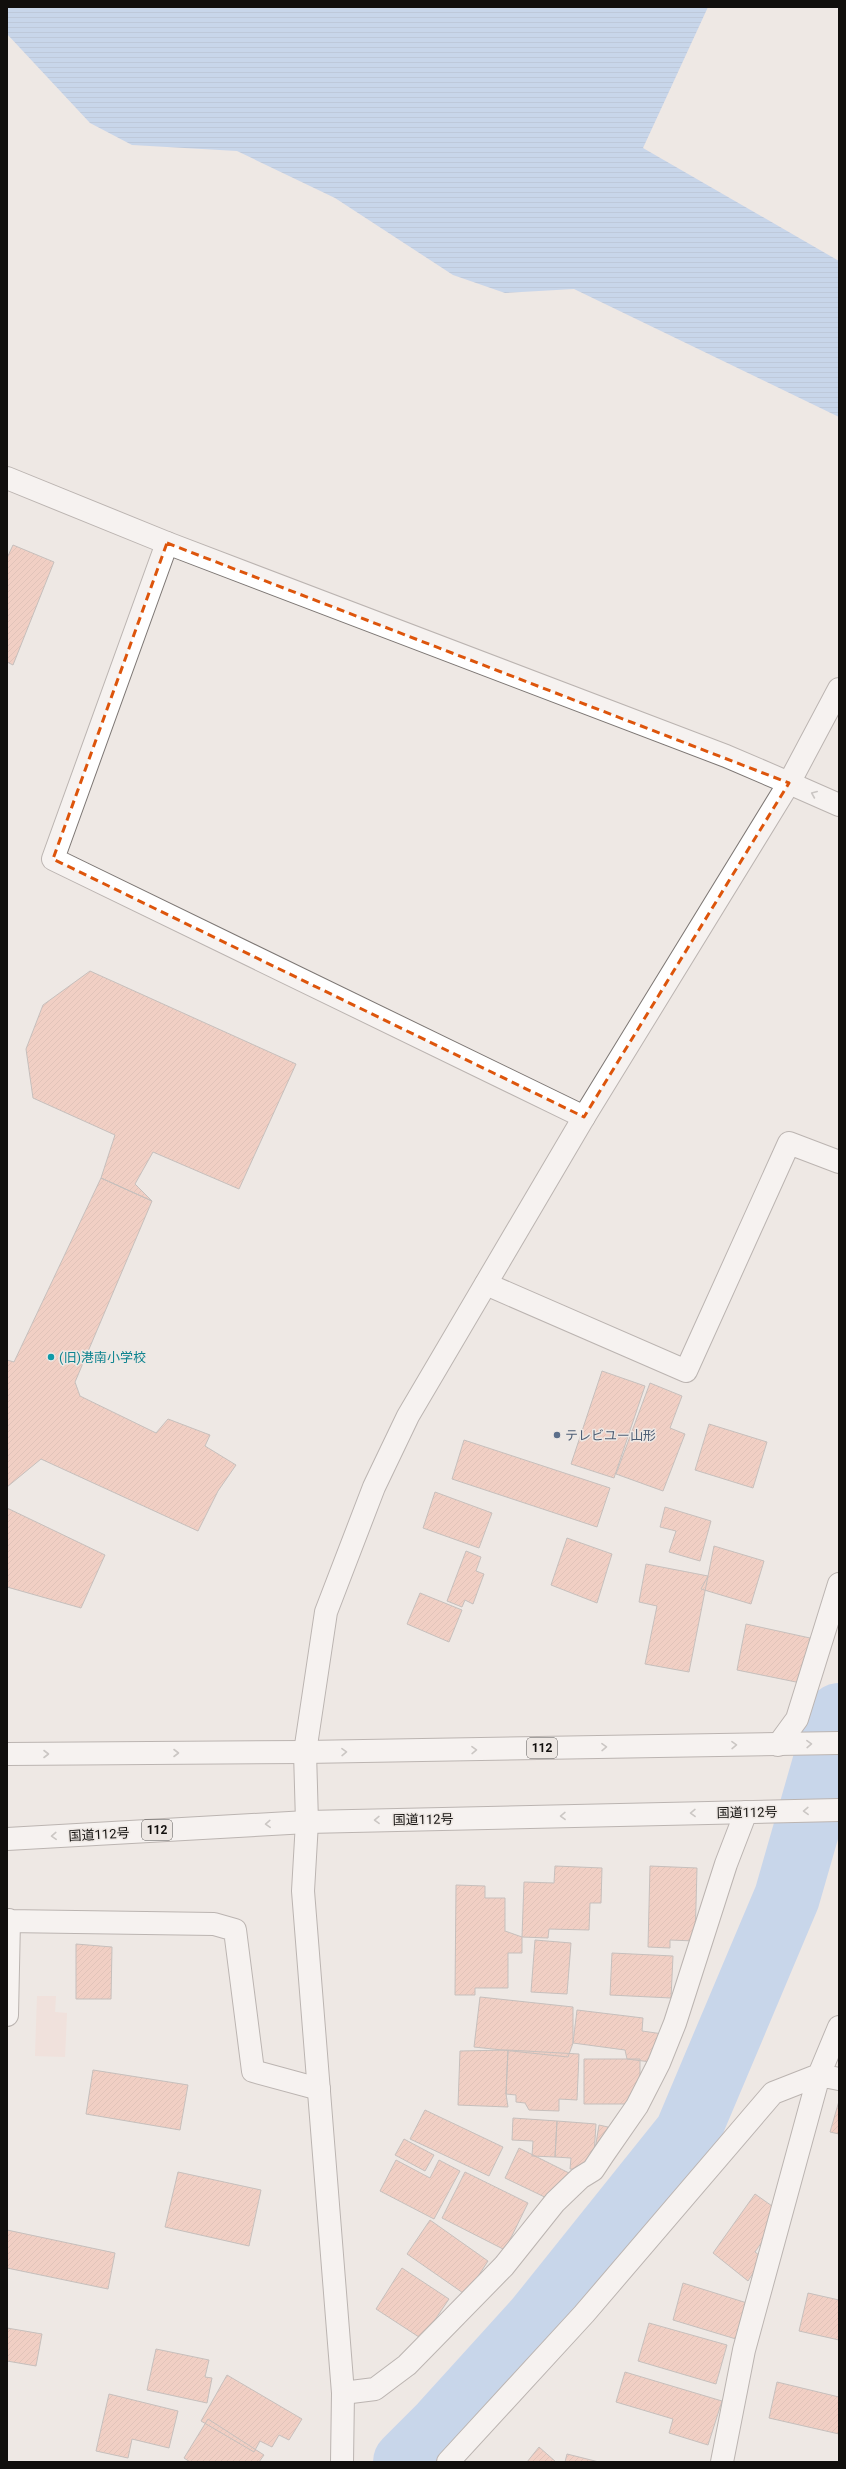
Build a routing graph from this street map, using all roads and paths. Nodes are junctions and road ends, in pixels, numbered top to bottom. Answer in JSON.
{"nodes":[{"id":1,"x":7,"y":478,"type":"edge"},
{"id":2,"x":167,"y":543,"type":"junction"},
{"id":3,"x":839,"y":689,"type":"edge"},
{"id":4,"x":789,"y":783,"type":"junction"},
{"id":5,"x":839,"y":804,"type":"edge"},
{"id":6,"x":584,"y":1117,"type":"junction"},
{"id":7,"x":839,"y":1162,"type":"edge"},
{"id":8,"x":486,"y":1284,"type":"junction"},
{"id":9,"x":839,"y":1584,"type":"edge"},
{"id":10,"x":839,"y":1743,"type":"edge"},
{"id":11,"x":778,"y":1744,"type":"junction"},
{"id":12,"x":306,"y":1752,"type":"junction"},
{"id":13,"x":7,"y":1754,"type":"edge"},
{"id":14,"x":839,"y":1810,"type":"edge"},
{"id":15,"x":746,"y":1812,"type":"junction"},
{"id":16,"x":307,"y":1822,"type":"junction"},
{"id":17,"x":7,"y":1839,"type":"edge"},
{"id":18,"x":8,"y":1920,"type":"edge"},
{"id":19,"x":7,"y":2015,"type":"edge"},
{"id":20,"x":839,"y":2027,"type":"edge"},
{"id":21,"x":829,"y":2077,"type":"edge"},
{"id":22,"x":319,"y":2089,"type":"junction"},
{"id":23,"x":343,"y":2393,"type":"junction"},
{"id":24,"x":342,"y":2462,"type":"edge"},
{"id":25,"x":448,"y":2462,"type":"edge"},
{"id":26,"x":722,"y":2462,"type":"edge"}],
"edges":[{"from":1,"to":2,"type":"main road"},
{"from":2,"to":4,"type":"main road"},
{"from":2,"to":6,"type":"main road"},
{"from":3,"to":4,"type":"main road"},
{"from":5,"to":4,"type":"main road","one_way":true},
{"from":4,"to":6,"type":"main road"},
{"from":6,"to":8,"type":"main road"},
{"from":7,"to":8,"type":"main road"},
{"from":8,"to":12,"type":"main road"},
{"from":9,"to":11,"type":"main road"},
{"from":11,"to":10,"type":"main road","number":"112","one_way":true},
{"from":12,"to":11,"type":"main road","number":"112","one_way":true},
{"from":13,"to":12,"type":"main road","number":"112","one_way":true},
{"from":12,"to":16,"type":"main road"},
{"from":14,"to":15,"type":"main road","name":"国道112号","number":"112","one_way":true},
{"from":15,"to":16,"type":"main road","name":"国道112号","number":"112","one_way":true},
{"from":15,"to":23,"type":"main road"},
{"from":16,"to":17,"type":"main road","name":"国道112号","number":"112","one_way":true},
{"from":16,"to":22,"type":"main road"},
{"from":18,"to":19,"type":"main road"},
{"from":18,"to":22,"type":"main road"},
{"from":20,"to":21,"type":"main road"},
{"from":21,"to":25,"type":"main road"},
{"from":21,"to":26,"type":"main road"},
{"from":22,"to":23,"type":"main road"},
{"from":23,"to":24,"type":"main road"}]}
